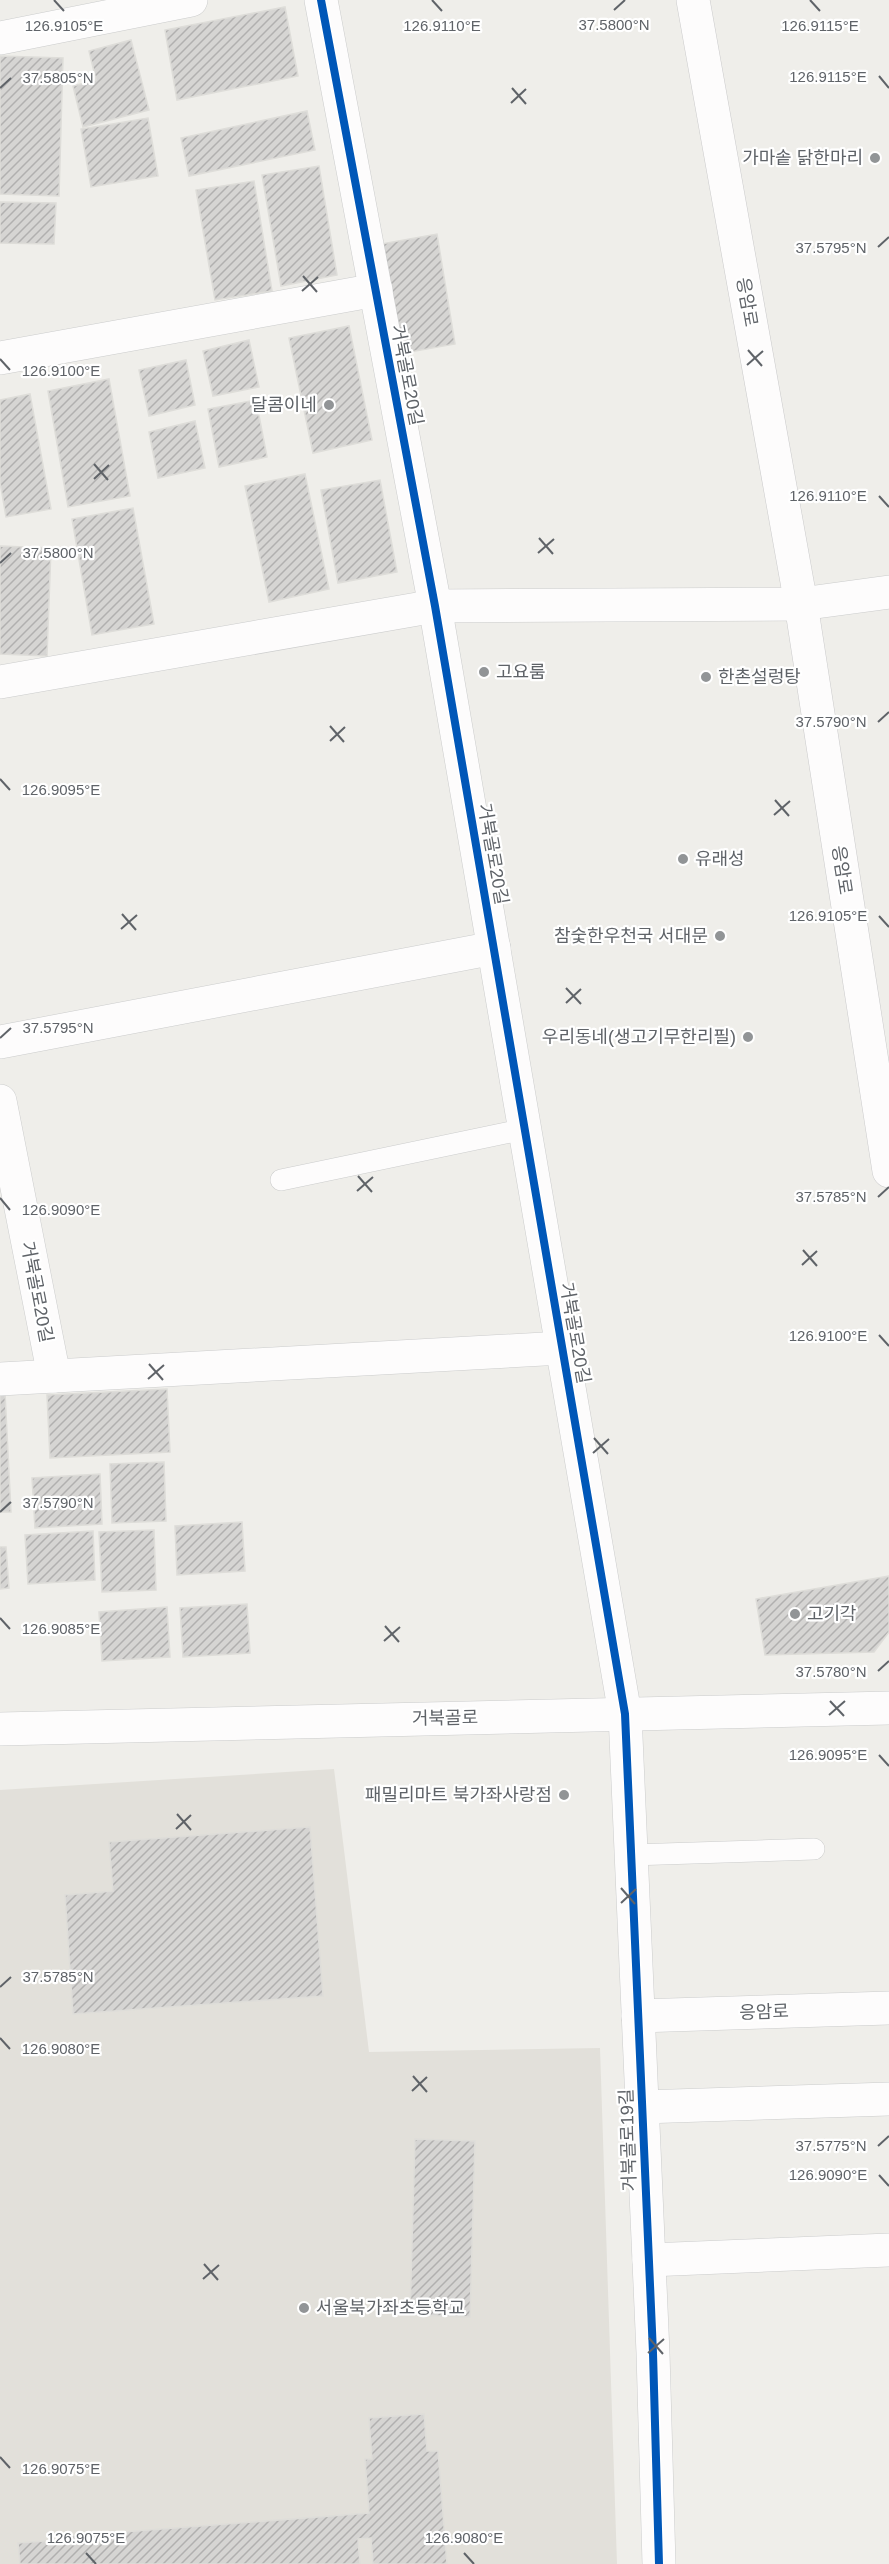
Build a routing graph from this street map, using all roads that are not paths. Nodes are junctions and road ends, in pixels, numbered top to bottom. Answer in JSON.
{"nodes":[{"id":1,"x":191,"y":0,"type":"edge"},
{"id":2,"x":321,"y":0,"type":"edge"},
{"id":3,"x":693,"y":0,"type":"edge"},
{"id":4,"x":0,"y":38,"type":"edge"},
{"id":5,"x":376,"y":290,"type":"junction"},
{"id":6,"x":0,"y":358,"type":"edge"},
{"id":7,"x":889,"y":592,"type":"edge"},
{"id":8,"x":801,"y":604,"type":"junction"},
{"id":9,"x":435,"y":606,"type":"junction"},
{"id":10,"x":0,"y":682,"type":"edge"},
{"id":11,"x":494,"y":948,"type":"junction"},
{"id":12,"x":0,"y":1042,"type":"edge"},
{"id":13,"x":0,"y":1101,"type":"edge"},
{"id":14,"x":525,"y":1129,"type":"junction"},
{"id":15,"x":889,"y":1172,"type":"edge"},
{"id":16,"x":281,"y":1180,"type":"dead end"},
{"id":17,"x":562,"y":1348,"type":"junction"},
{"id":18,"x":54,"y":1376,"type":"junction"},
{"id":19,"x":0,"y":1379,"type":"edge"},
{"id":20,"x":889,"y":1708,"type":"edge"},
{"id":21,"x":625,"y":1714,"type":"junction"},
{"id":22,"x":0,"y":1729,"type":"edge"},
{"id":23,"x":814,"y":1849,"type":"dead end"},
{"id":24,"x":631,"y":1855,"type":"junction"},
{"id":25,"x":889,"y":2008,"type":"edge"},
{"id":26,"x":638,"y":2016,"type":"junction"},
{"id":27,"x":889,"y":2099,"type":"edge"},
{"id":28,"x":642,"y":2107,"type":"junction"},
{"id":29,"x":889,"y":2250,"type":"edge"},
{"id":30,"x":649,"y":2260,"type":"junction"},
{"id":31,"x":659,"y":2564,"type":"edge"}],
"edges":[{"from":1,"to":4,"type":"street"},
{"from":2,"to":5,"type":"street","name":"거북골로20길"},
{"from":3,"to":8,"type":"street","name":"응암로"},
{"from":5,"to":6,"type":"street"},
{"from":5,"to":9,"type":"street","name":"거북골로20길"},
{"from":7,"to":8,"type":"street"},
{"from":8,"to":9,"type":"street"},
{"from":8,"to":15,"type":"street","name":"응암로"},
{"from":9,"to":10,"type":"street"},
{"from":9,"to":11,"type":"street","name":"거북골로20길"},
{"from":11,"to":12,"type":"street"},
{"from":11,"to":14,"type":"street","name":"거북골로20길"},
{"from":13,"to":18,"type":"street","name":"거북골로20길"},
{"from":14,"to":16,"type":"lane"},
{"from":14,"to":17,"type":"street","name":"거북골로20길"},
{"from":17,"to":18,"type":"street","name":"거북골로20길"},
{"from":17,"to":21,"type":"street","name":"거북골로20길"},
{"from":18,"to":19,"type":"street","name":"거북골로20길"},
{"from":20,"to":21,"type":"street","name":"거북골로"},
{"from":21,"to":22,"type":"street","name":"거북골로"},
{"from":21,"to":24,"type":"street","name":"거북골로19길"},
{"from":23,"to":24,"type":"lane"},
{"from":24,"to":26,"type":"street","name":"거북골로19길"},
{"from":25,"to":26,"type":"street","name":"응암로"},
{"from":26,"to":28,"type":"street","name":"거북골로19길"},
{"from":27,"to":28,"type":"street"},
{"from":28,"to":30,"type":"street","name":"거북골로19길"},
{"from":29,"to":30,"type":"street"},
{"from":30,"to":31,"type":"street","name":"거북골로19길"}]}
